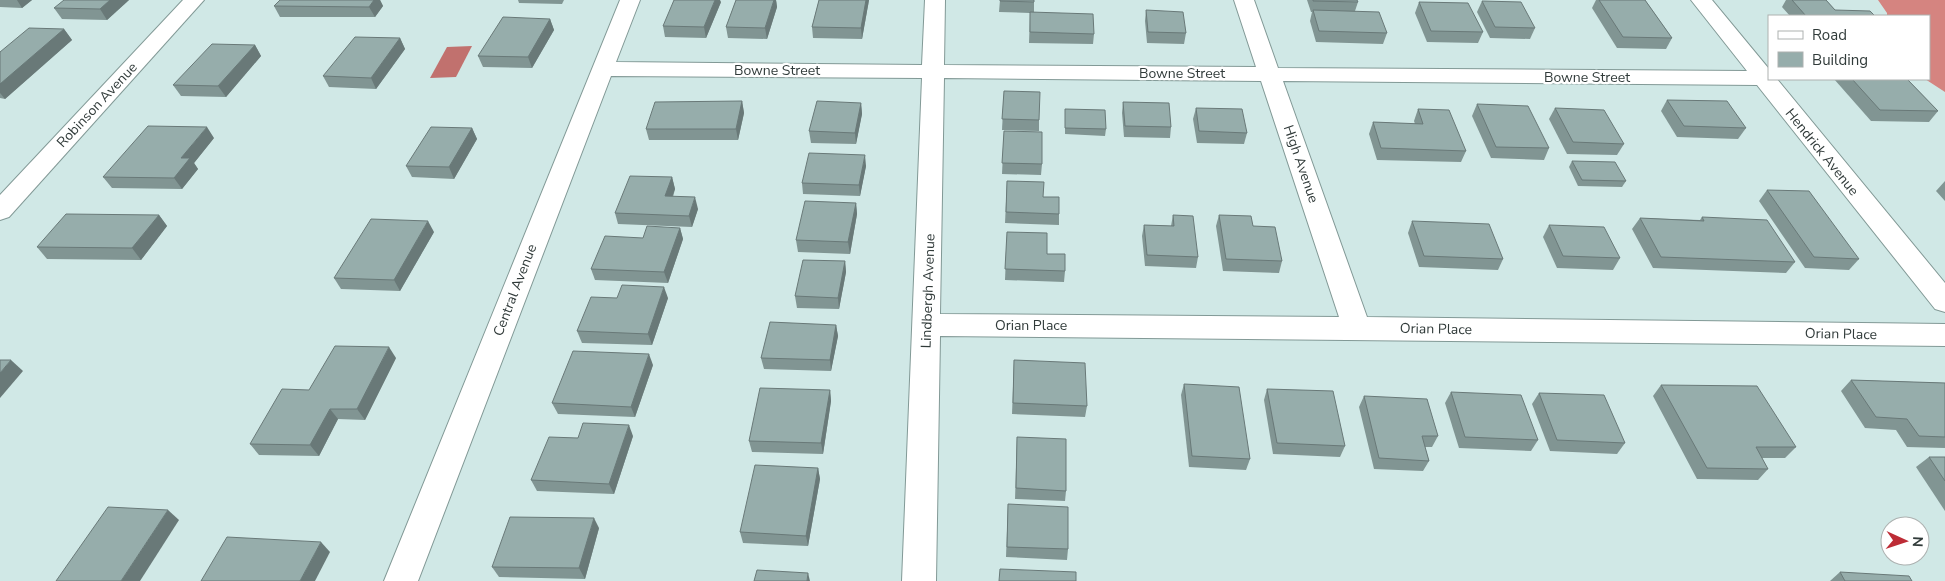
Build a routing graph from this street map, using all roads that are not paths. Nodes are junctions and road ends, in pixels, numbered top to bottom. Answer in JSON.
{"nodes":[{"id":1,"x":194,"y":0,"type":"edge"},
{"id":2,"x":630,"y":0,"type":"edge"},
{"id":3,"x":936,"y":0,"type":"edge"},
{"id":4,"x":1244,"y":0,"type":"edge"},
{"id":5,"x":1701,"y":0,"type":"edge"},
{"id":6,"x":602,"y":69,"type":"junction"},
{"id":7,"x":934,"y":71,"type":"junction"},
{"id":8,"x":1270,"y":74,"type":"junction"},
{"id":9,"x":1762,"y":78,"type":"junction"},
{"id":10,"x":0,"y":211,"type":"edge"},
{"id":11,"x":1945,"y":302,"type":"edge"},
{"id":12,"x":928,"y":324,"type":"junction"},
{"id":13,"x":1357,"y":328,"type":"junction"},
{"id":14,"x":1945,"y":336,"type":"edge"},
{"id":15,"x":401,"y":581,"type":"edge"},
{"id":16,"x":919,"y":581,"type":"edge"}],
"edges":[{"from":1,"to":10,"type":"street","name":"Robinson Avenue"},
{"from":2,"to":6,"type":"street","name":"Central Avenue"},
{"from":3,"to":7,"type":"street","name":"Lindbergh Avenue"},
{"from":4,"to":8,"type":"street","name":"High Avenue"},
{"from":5,"to":9,"type":"street","name":"Hendrick Avenue"},
{"from":6,"to":7,"type":"street","name":"Bowne Street"},
{"from":6,"to":15,"type":"street","name":"Central Avenue"},
{"from":7,"to":8,"type":"street","name":"Bowne Street"},
{"from":7,"to":12,"type":"street","name":"Lindbergh Avenue"},
{"from":8,"to":9,"type":"street","name":"Bowne Street"},
{"from":8,"to":13,"type":"street","name":"High Avenue"},
{"from":9,"to":11,"type":"street","name":"Hendrick Avenue"},
{"from":12,"to":13,"type":"street","name":"Orian Place"},
{"from":12,"to":16,"type":"street","name":"Lindbergh Avenue"},
{"from":13,"to":14,"type":"street","name":"Orian Place"}]}
